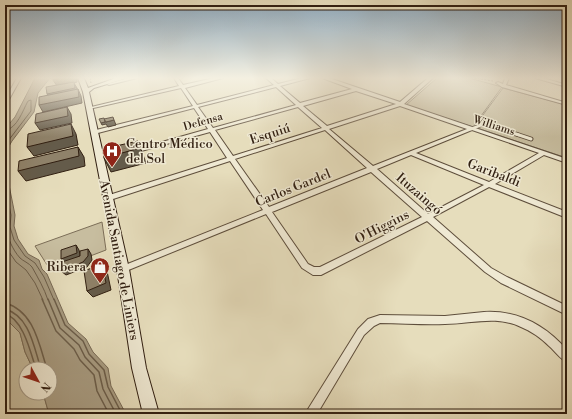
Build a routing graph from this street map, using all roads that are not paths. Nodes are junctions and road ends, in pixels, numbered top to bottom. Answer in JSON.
{"nodes":[{"id":1,"x":87,"y":98,"type":"edge"},
{"id":2,"x":135,"y":98,"type":"edge"},
{"id":3,"x":189,"y":98,"type":"edge"},
{"id":4,"x":232,"y":98,"type":"edge"},
{"id":5,"x":290,"y":98,"type":"edge"},
{"id":6,"x":326,"y":98,"type":"edge"},
{"id":7,"x":382,"y":98,"type":"edge"},
{"id":8,"x":408,"y":98,"type":"edge"},
{"id":9,"x":546,"y":98,"type":"edge"},
{"id":10,"x":401,"y":104,"type":"junction"},
{"id":11,"x":567,"y":104,"type":"edge"},
{"id":12,"x":299,"y":105,"type":"junction"},
{"id":13,"x":195,"y":107,"type":"junction"},
{"id":14,"x":89,"y":108,"type":"junction"},
{"id":15,"x":326,"y":128,"type":"junction"},
{"id":16,"x":471,"y":129,"type":"junction"},
{"id":17,"x":211,"y":130,"type":"junction"},
{"id":18,"x":94,"y":132,"type":"junction"},
{"id":19,"x":531,"y":139,"type":"dead end"},
{"id":20,"x":544,"y":153,"type":"junction"},
{"id":21,"x":412,"y":154,"type":"junction"},
{"id":22,"x":122,"y":155,"type":"edge"},
{"id":23,"x":231,"y":158,"type":"junction"},
{"id":24,"x":567,"y":161,"type":"edge"},
{"id":25,"x":372,"y":169,"type":"junction"},
{"id":26,"x":491,"y":185,"type":"junction"},
{"id":27,"x":108,"y":198,"type":"junction"},
{"id":28,"x":267,"y":211,"type":"junction"},
{"id":29,"x":567,"y":215,"type":"edge"},
{"id":30,"x":428,"y":218,"type":"junction"},
{"id":31,"x":123,"y":269,"type":"junction"},
{"id":32,"x":567,"y":311,"type":"edge"},
{"id":33,"x":567,"y":357,"type":"edge"},
{"id":34,"x":149,"y":409,"type":"edge"},
{"id":35,"x":311,"y":414,"type":"edge"}],
"edges":[{"from":1,"to":14,"type":"main road","name":"Avenida Santiago de Liniers"},
{"from":2,"to":14,"type":"street"},
{"from":3,"to":13,"type":"street"},
{"from":4,"to":13,"type":"street"},
{"from":5,"to":12,"type":"street","name":"Ituzaingó"},
{"from":6,"to":12,"type":"street","name":"Defensa"},
{"from":7,"to":10,"type":"street","name":"Williams"},
{"from":8,"to":10,"type":"street","name":"Esquiú"},
{"from":9,"to":11,"type":"street"},
{"from":10,"to":15,"type":"street","name":"Esquiú"},
{"from":10,"to":16,"type":"street","name":"Williams"},
{"from":12,"to":15,"type":"street","name":"Ituzaingó"},
{"from":12,"to":17,"type":"street","name":"Defensa"},
{"from":13,"to":17,"type":"street"},
{"from":13,"to":18,"type":"street"},
{"from":14,"to":18,"type":"main road","name":"Avenida Santiago de Liniers"},
{"from":15,"to":23,"type":"street","name":"Esquiú"},
{"from":15,"to":25,"type":"street","name":"Ituzaingó"},
{"from":16,"to":19,"type":"lane"},
{"from":16,"to":20,"type":"street","name":"Williams"},
{"from":16,"to":21,"type":"street","name":"Carlos Gardel"},
{"from":17,"to":22,"type":"street","name":"Defensa"},
{"from":17,"to":23,"type":"street"},
{"from":18,"to":27,"type":"main road","name":"Avenida Santiago de Liniers"},
{"from":20,"to":24,"type":"street","name":"Williams"},
{"from":20,"to":26,"type":"street","name":"O'Higgins"},
{"from":21,"to":25,"type":"street","name":"Carlos Gardel"},
{"from":21,"to":26,"type":"street","name":"Garibaldi"},
{"from":23,"to":27,"type":"street","name":"Esquiú"},
{"from":23,"to":28,"type":"street"},
{"from":25,"to":28,"type":"street","name":"Carlos Gardel"},
{"from":25,"to":30,"type":"street","name":"Ituzaingó"},
{"from":26,"to":29,"type":"street","name":"Garibaldi"},
{"from":26,"to":30,"type":"street","name":"O'Higgins"},
{"from":27,"to":31,"type":"main road","name":"Avenida Santiago de Liniers"},
{"from":28,"to":30,"type":"street","name":"O'Higgins"},
{"from":28,"to":31,"type":"street","name":"Carlos Gardel"},
{"from":30,"to":32,"type":"street","name":"Ituzaingó"},
{"from":31,"to":34,"type":"main road","name":"Avenida Santiago de Liniers"},
{"from":33,"to":35,"type":"street"}]}
